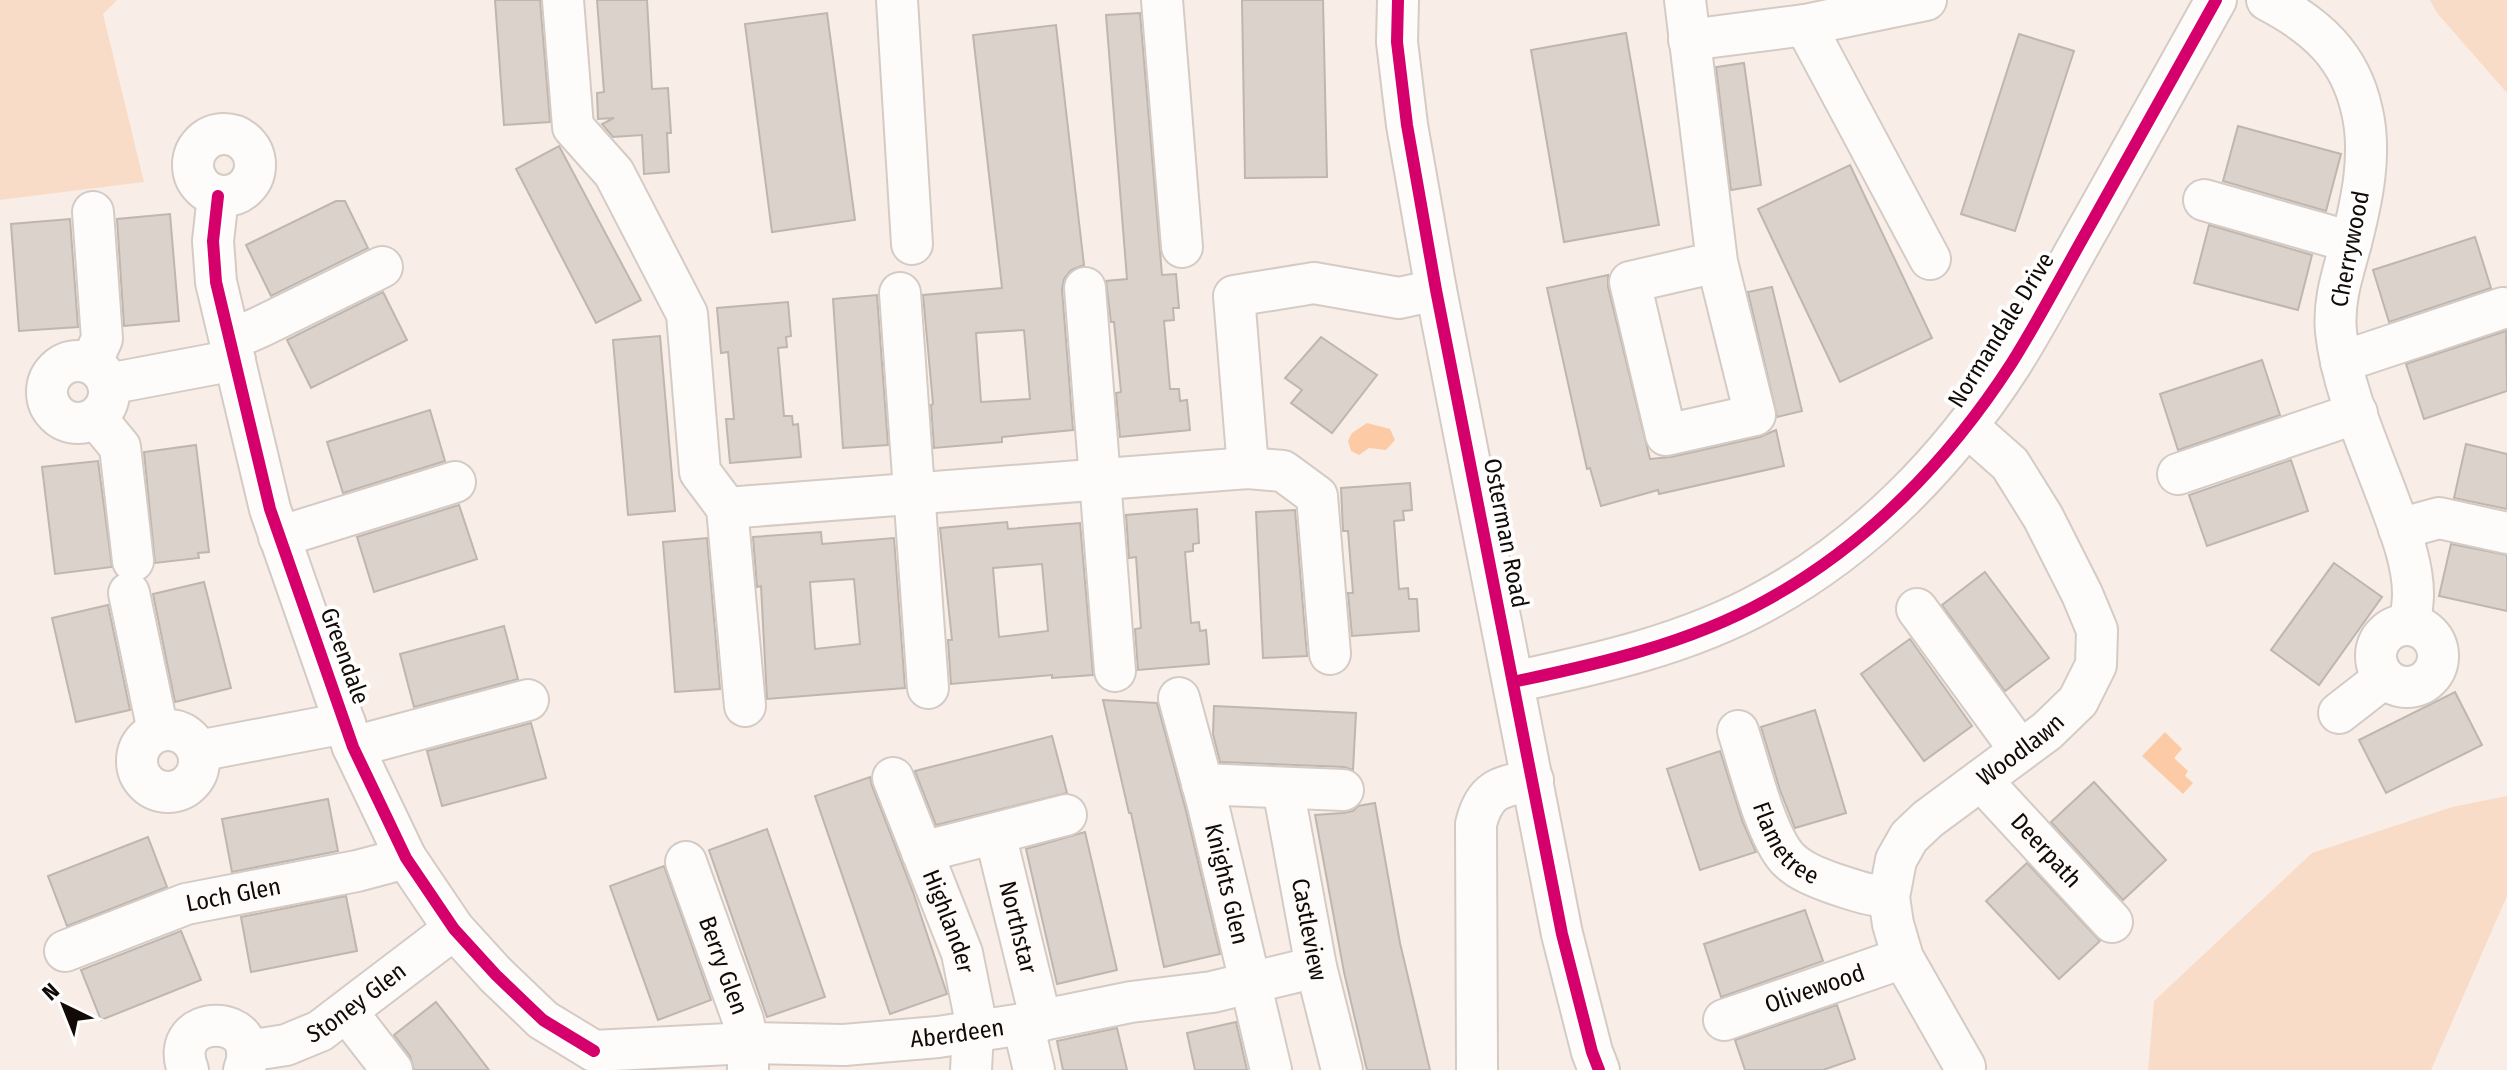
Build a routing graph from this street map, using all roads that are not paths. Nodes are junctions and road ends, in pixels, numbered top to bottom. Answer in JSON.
{"nodes":[{"id":1,"x":563,"y":0,"type":"edge"},
{"id":2,"x":897,"y":0,"type":"edge"},
{"id":3,"x":1162,"y":0,"type":"edge"},
{"id":4,"x":1398,"y":0,"type":"edge"},
{"id":5,"x":1685,"y":0,"type":"edge"},
{"id":6,"x":1926,"y":0,"type":"edge"},
{"id":7,"x":2216,"y":0,"type":"edge"},
{"id":8,"x":2267,"y":0,"type":"edge"},
{"id":9,"x":1805,"y":25,"type":"junction"},
{"id":10,"x":1689,"y":40,"type":"junction"},
{"id":11,"x":218,"y":196,"type":"dead end"},
{"id":12,"x":2204,"y":200,"type":"dead end"},
{"id":13,"x":93,"y":212,"type":"dead end"},
{"id":14,"x":2351,"y":242,"type":"junction"},
{"id":15,"x":912,"y":244,"type":"dead end"},
{"id":16,"x":1182,"y":247,"type":"dead end"},
{"id":17,"x":1930,"y":259,"type":"dead end"},
{"id":18,"x":1717,"y":262,"type":"dead end"},
{"id":19,"x":382,"y":267,"type":"dead end"},
{"id":20,"x":1085,"y":288,"type":"dead end"},
{"id":21,"x":1436,"y":290,"type":"junction"},
{"id":22,"x":900,"y":293,"type":"dead end"},
{"id":23,"x":2503,"y":308,"type":"dead end"},
{"id":24,"x":232,"y":350,"type":"junction"},
{"id":25,"x":2341,"y":362,"type":"junction"},
{"id":26,"x":98,"y":389,"type":"junction"},
{"id":27,"x":2357,"y":413,"type":"junction"},
{"id":28,"x":1967,"y":426,"type":"junction"},
{"id":29,"x":1248,"y":468,"type":"junction"},
{"id":30,"x":2178,"y":474,"type":"dead end"},
{"id":31,"x":1100,"y":480,"type":"junction"},
{"id":32,"x":455,"y":482,"type":"dead end"},
{"id":33,"x":916,"y":494,"type":"junction"},
{"id":34,"x":727,"y":508,"type":"junction"},
{"id":35,"x":2399,"y":529,"type":"junction"},
{"id":36,"x":2507,"y":533,"type":"edge"},
{"id":37,"x":279,"y":537,"type":"junction"},
{"id":38,"x":1917,"y":609,"type":"dead end"},
{"id":39,"x":1330,"y":654,"type":"dead end"},
{"id":40,"x":1115,"y":671,"type":"dead end"},
{"id":41,"x":1513,"y":682,"type":"junction"},
{"id":42,"x":928,"y":688,"type":"dead end"},
{"id":43,"x":1179,"y":698,"type":"dead end"},
{"id":44,"x":528,"y":700,"type":"dead end"},
{"id":45,"x":745,"y":706,"type":"dead end"},
{"id":46,"x":2339,"y":713,"type":"dead end"},
{"id":47,"x":158,"y":731,"type":"junction"},
{"id":48,"x":1738,"y":731,"type":"dead end"},
{"id":49,"x":349,"y":735,"type":"junction"},
{"id":50,"x":2020,"y":750,"type":"junction"},
{"id":51,"x":198,"y":751,"type":"junction"},
{"id":52,"x":893,"y":778,"type":"dead end"},
{"id":53,"x":1533,"y":780,"type":"junction"},
{"id":54,"x":1981,"y":780,"type":"junction"},
{"id":55,"x":1202,"y":784,"type":"junction"},
{"id":56,"x":1283,"y":788,"type":"junction"},
{"id":57,"x":1343,"y":790,"type":"dead end"},
{"id":58,"x":1066,"y":815,"type":"dead end"},
{"id":59,"x":995,"y":834,"type":"junction"},
{"id":60,"x":922,"y":852,"type":"junction"},
{"id":61,"x":406,"y":858,"type":"junction"},
{"id":62,"x":686,"y":862,"type":"dead end"},
{"id":63,"x":1889,"y":897,"type":"junction"},
{"id":64,"x":2112,"y":922,"type":"dead end"},
{"id":65,"x":454,"y":929,"type":"junction"},
{"id":66,"x":65,"y":951,"type":"dead end"},
{"id":67,"x":1903,"y":958,"type":"junction"},
{"id":68,"x":1316,"y":967,"type":"junction"},
{"id":69,"x":1250,"y":984,"type":"junction"},
{"id":70,"x":347,"y":1012,"type":"junction"},
{"id":71,"x":1724,"y":1020,"type":"dead end"},
{"id":72,"x":1032,"y":1022,"type":"junction"},
{"id":73,"x":972,"y":1052,"type":"edge"},
{"id":74,"x":748,"y":1057,"type":"edge"},
{"id":75,"x":590,"y":1060,"type":"edge"},
{"id":76,"x":245,"y":1061,"type":"edge"},
{"id":77,"x":1974,"y":1069,"type":"edge"},
{"id":78,"x":188,"y":1070,"type":"edge"},
{"id":79,"x":392,"y":1070,"type":"edge"},
{"id":80,"x":1034,"y":1070,"type":"edge"},
{"id":81,"x":1271,"y":1070,"type":"edge"},
{"id":82,"x":1342,"y":1070,"type":"edge"},
{"id":83,"x":1477,"y":1070,"type":"edge"},
{"id":84,"x":1599,"y":1070,"type":"edge"}],
"edges":[{"from":1,"to":34,"type":"street"},
{"from":2,"to":15,"type":"street"},
{"from":3,"to":16,"type":"street"},
{"from":4,"to":21,"type":"street","name":"Osterman Road"},
{"from":5,"to":10,"type":"street"},
{"from":6,"to":9,"type":"street"},
{"from":7,"to":28,"type":"street","name":"Normandale Drive"},
{"from":8,"to":14,"type":"street","name":"Cherrywood"},
{"from":9,"to":10,"type":"street"},
{"from":9,"to":17,"type":"street"},
{"from":10,"to":18,"type":"street"},
{"from":11,"to":24,"type":"street","name":"Greendale"},
{"from":12,"to":14,"type":"street"},
{"from":13,"to":26,"type":"street"},
{"from":14,"to":25,"type":"street","name":"Cherrywood"},
{"from":19,"to":24,"type":"street"},
{"from":20,"to":31,"type":"street"},
{"from":21,"to":29,"type":"street"},
{"from":21,"to":41,"type":"street","name":"Osterman Road"},
{"from":22,"to":33,"type":"street"},
{"from":23,"to":25,"type":"street"},
{"from":24,"to":26,"type":"street"},
{"from":24,"to":37,"type":"street","name":"Greendale"},
{"from":25,"to":27,"type":"street","name":"Cherrywood"},
{"from":26,"to":47,"type":"street"},
{"from":27,"to":30,"type":"street"},
{"from":27,"to":35,"type":"street","name":"Cherrywood"},
{"from":28,"to":41,"type":"street","name":"Normandale Drive"},
{"from":28,"to":50,"type":"street","name":"Woodlawn"},
{"from":29,"to":31,"type":"street"},
{"from":29,"to":39,"type":"street"},
{"from":31,"to":33,"type":"street"},
{"from":31,"to":40,"type":"street"},
{"from":32,"to":37,"type":"street"},
{"from":33,"to":34,"type":"street"},
{"from":33,"to":42,"type":"street"},
{"from":34,"to":45,"type":"street"},
{"from":35,"to":36,"type":"street"},
{"from":35,"to":46,"type":"street","name":"Cherrywood"},
{"from":37,"to":49,"type":"street","name":"Greendale"},
{"from":38,"to":50,"type":"street"},
{"from":41,"to":53,"type":"street","name":"Osterman Road"},
{"from":43,"to":55,"type":"street","name":"Knights Glen"},
{"from":44,"to":49,"type":"street"},
{"from":47,"to":51,"type":"street"},
{"from":47,"to":51,"type":"street"},
{"from":48,"to":63,"type":"street","name":"Flametree"},
{"from":49,"to":51,"type":"street"},
{"from":49,"to":61,"type":"street","name":"Greendale"},
{"from":50,"to":54,"type":"street","name":"Woodlawn"},
{"from":52,"to":60,"type":"street","name":"Highlander"},
{"from":53,"to":83,"type":"street"},
{"from":53,"to":84,"type":"street","name":"Osterman Road"},
{"from":54,"to":63,"type":"street","name":"Woodlawn"},
{"from":54,"to":64,"type":"street","name":"Deerpath"},
{"from":55,"to":56,"type":"street"},
{"from":55,"to":69,"type":"street","name":"Knights Glen"},
{"from":56,"to":57,"type":"street"},
{"from":56,"to":68,"type":"street","name":"Castleview"},
{"from":58,"to":59,"type":"street"},
{"from":59,"to":60,"type":"street"},
{"from":59,"to":72,"type":"street","name":"Northstar"},
{"from":60,"to":73,"type":"street","name":"Highlander"},
{"from":61,"to":65,"type":"street","name":"Greendale"},
{"from":61,"to":66,"type":"street","name":"Loch Glen"},
{"from":62,"to":74,"type":"street","name":"Berry Glen"},
{"from":63,"to":67,"type":"street","name":"Woodlawn"},
{"from":65,"to":70,"type":"street","name":"Stoney Glen"},
{"from":65,"to":75,"type":"street","name":"Greendale"},
{"from":67,"to":71,"type":"street","name":"Olivewood"},
{"from":67,"to":77,"type":"street","name":"Woodlawn"},
{"from":68,"to":69,"type":"street","name":"Aberdeen"},
{"from":68,"to":82,"type":"street","name":"Castleview"},
{"from":69,"to":72,"type":"street","name":"Aberdeen"},
{"from":69,"to":81,"type":"street","name":"Knights Glen"},
{"from":70,"to":76,"type":"street","name":"Stoney Glen"},
{"from":70,"to":79,"type":"street"},
{"from":72,"to":73,"type":"street","name":"Aberdeen"},
{"from":72,"to":80,"type":"street","name":"Northstar"},
{"from":73,"to":74,"type":"street","name":"Aberdeen"},
{"from":74,"to":75,"type":"street","name":"Aberdeen"},
{"from":76,"to":78,"type":"street","name":"Stoney Glen"}]}
